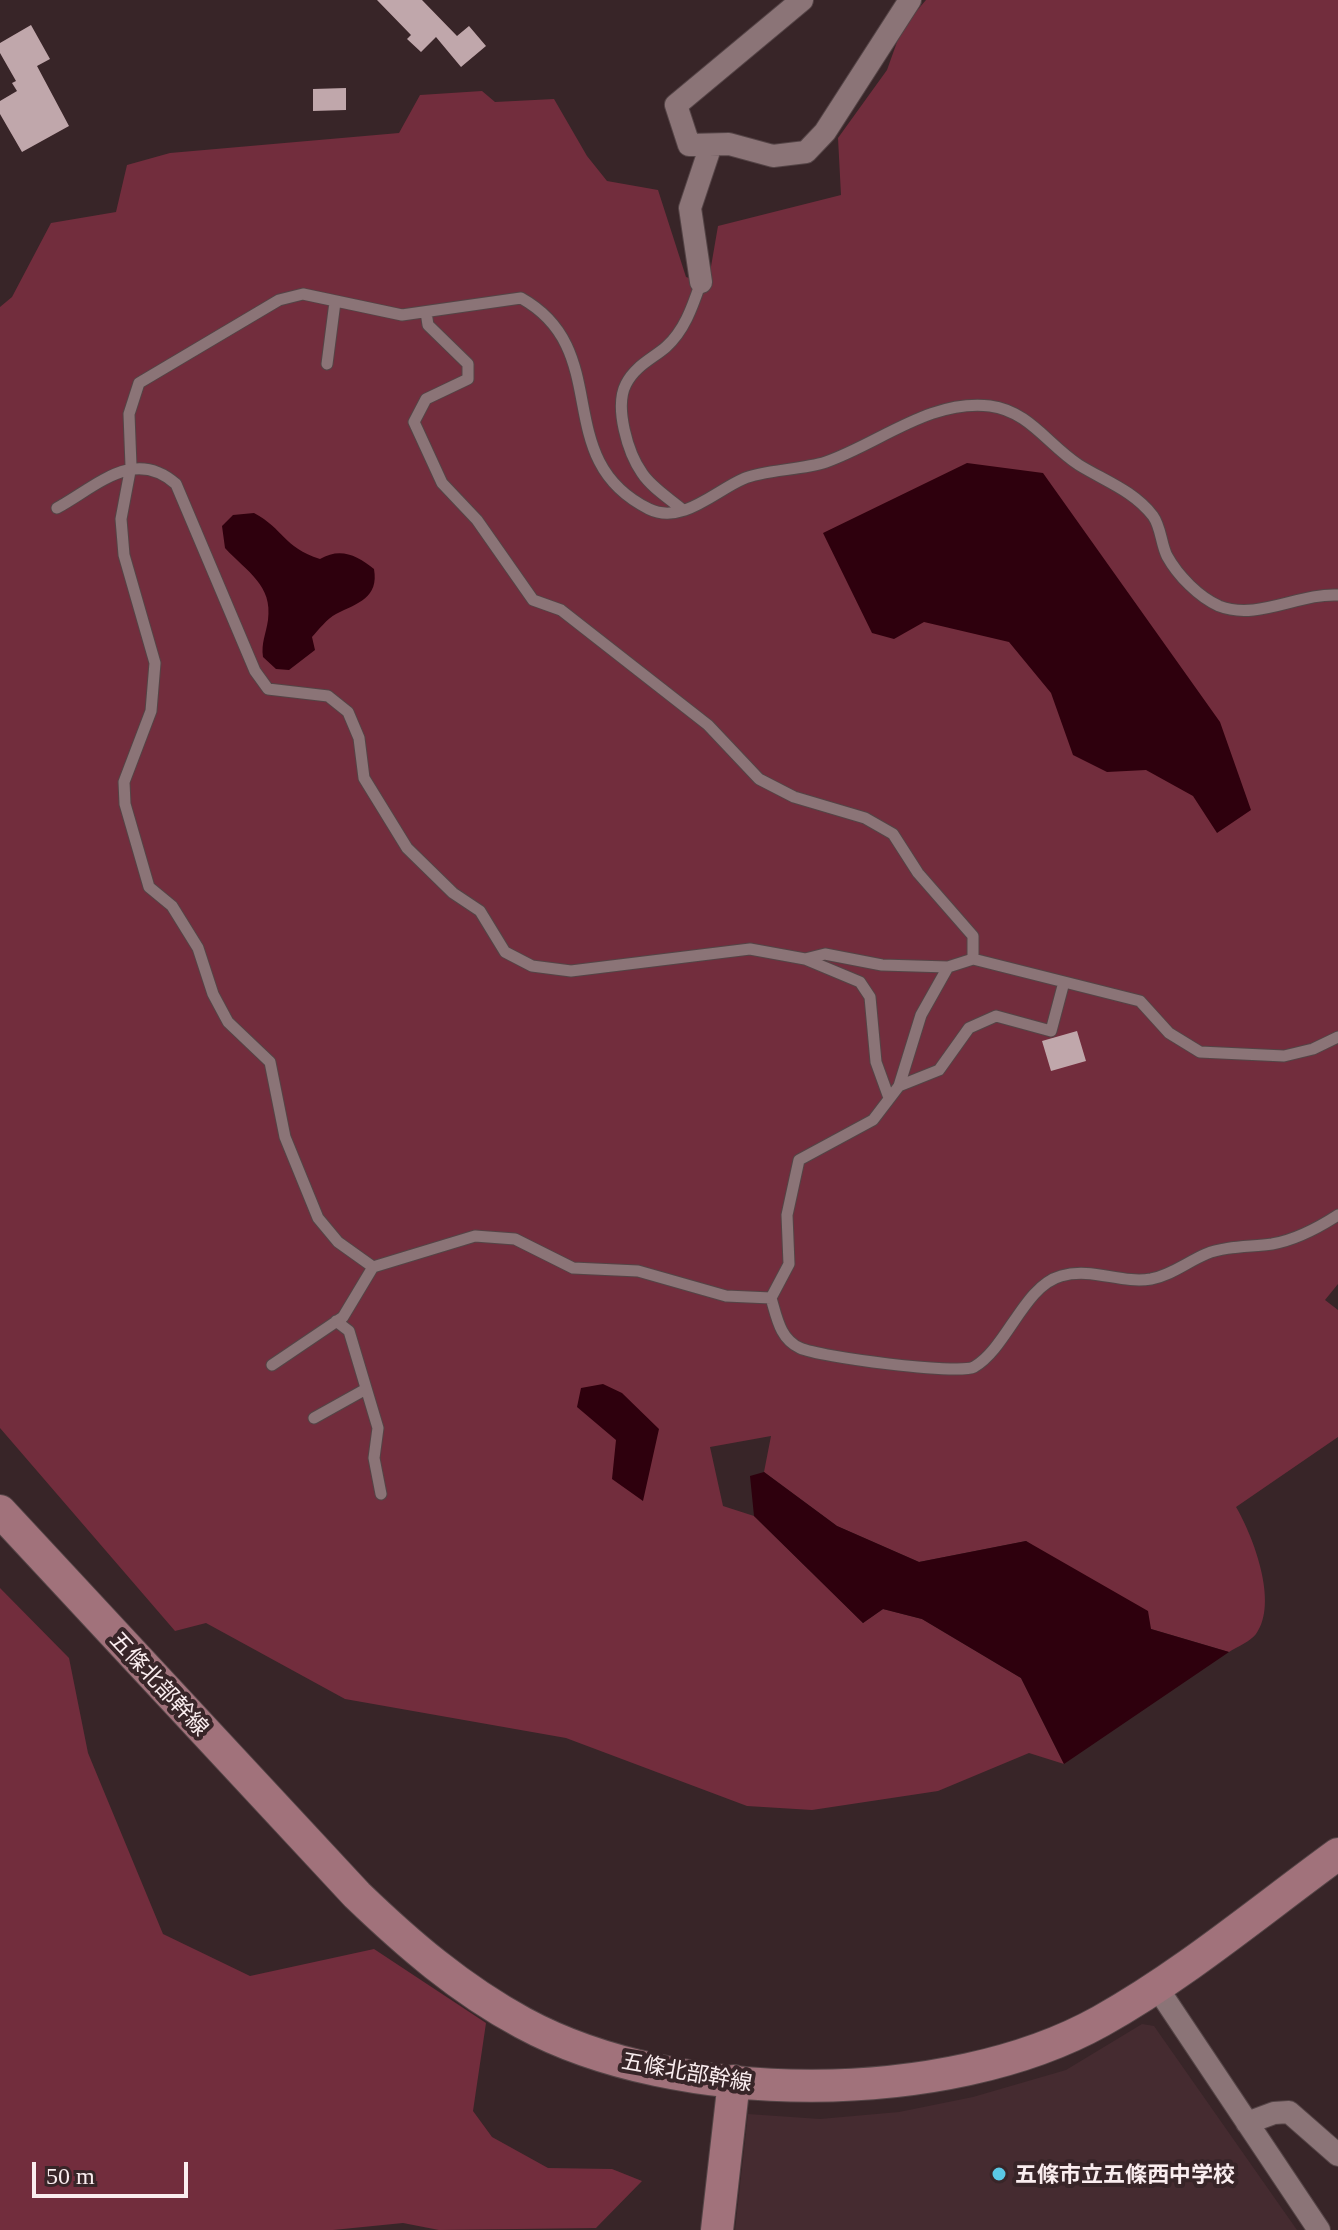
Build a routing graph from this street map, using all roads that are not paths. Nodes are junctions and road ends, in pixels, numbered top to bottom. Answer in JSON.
{"nodes":[{"id":1,"x":802,"y":0,"type":"edge"},
{"id":2,"x":910,"y":0,"type":"edge"},
{"id":3,"x":711,"y":145,"type":"junction"},
{"id":4,"x":701,"y":282,"type":"joint"},
{"id":5,"x":335,"y":302,"type":"junction"},
{"id":6,"x":426,"y":312,"type":"junction"},
{"id":7,"x":327,"y":364,"type":"dead end"},
{"id":8,"x":131,"y":466,"type":"junction"},
{"id":9,"x":57,"y":508,"type":"dead end"},
{"id":10,"x":683,"y":510,"type":"junction"},
{"id":11,"x":1338,"y":595,"type":"edge"},
{"id":12,"x":805,"y":959,"type":"junction"},
{"id":13,"x":973,"y":959,"type":"junction"},
{"id":14,"x":948,"y":967,"type":"junction"},
{"id":15,"x":1064,"y":982,"type":"junction"},
{"id":16,"x":1338,"y":1037,"type":"edge"},
{"id":17,"x":899,"y":1086,"type":"junction"},
{"id":18,"x":889,"y":1098,"type":"junction"},
{"id":19,"x":1338,"y":1215,"type":"edge"},
{"id":20,"x":373,"y":1267,"type":"junction"},
{"id":21,"x":771,"y":1298,"type":"junction"},
{"id":22,"x":336,"y":1321,"type":"junction"},
{"id":23,"x":272,"y":1365,"type":"dead end"},
{"id":24,"x":366,"y":1389,"type":"junction"},
{"id":25,"x":314,"y":1418,"type":"dead end"},
{"id":26,"x":381,"y":1494,"type":"dead end"},
{"id":27,"x":0,"y":1511,"type":"edge"},
{"id":28,"x":1338,"y":1854,"type":"edge"},
{"id":29,"x":1156,"y":1986,"type":"junction"},
{"id":30,"x":734,"y":2081,"type":"junction"},
{"id":31,"x":1247,"y":2123,"type":"junction"},
{"id":32,"x":1338,"y":2155,"type":"edge"},
{"id":33,"x":717,"y":2230,"type":"edge"},
{"id":34,"x":1319,"y":2230,"type":"edge"}],
"edges":[{"from":1,"to":3,"type":"street"},
{"from":2,"to":3,"type":"street"},
{"from":3,"to":4,"type":"street"},
{"from":4,"to":10,"type":"lane"},
{"from":5,"to":6,"type":"lane"},
{"from":5,"to":7,"type":"lane"},
{"from":5,"to":8,"type":"lane"},
{"from":6,"to":10,"type":"lane"},
{"from":6,"to":13,"type":"lane"},
{"from":8,"to":9,"type":"lane"},
{"from":8,"to":12,"type":"lane"},
{"from":8,"to":20,"type":"lane"},
{"from":10,"to":11,"type":"lane"},
{"from":12,"to":14,"type":"lane"},
{"from":12,"to":18,"type":"lane"},
{"from":13,"to":14,"type":"lane"},
{"from":13,"to":15,"type":"lane"},
{"from":14,"to":17,"type":"lane"},
{"from":15,"to":16,"type":"lane"},
{"from":15,"to":17,"type":"lane"},
{"from":17,"to":18,"type":"lane"},
{"from":18,"to":21,"type":"lane"},
{"from":19,"to":21,"type":"lane"},
{"from":20,"to":21,"type":"lane"},
{"from":20,"to":22,"type":"lane"},
{"from":22,"to":23,"type":"lane"},
{"from":22,"to":24,"type":"lane"},
{"from":24,"to":25,"type":"lane"},
{"from":24,"to":26,"type":"lane"},
{"from":27,"to":30,"type":"street","name":"五條北部幹線"},
{"from":28,"to":29,"type":"street","name":"五條北部幹線"},
{"from":29,"to":30,"type":"street","name":"五條北部幹線"},
{"from":29,"to":31,"type":"street"},
{"from":30,"to":33,"type":"street"},
{"from":31,"to":32,"type":"street"},
{"from":31,"to":34,"type":"street"}]}
